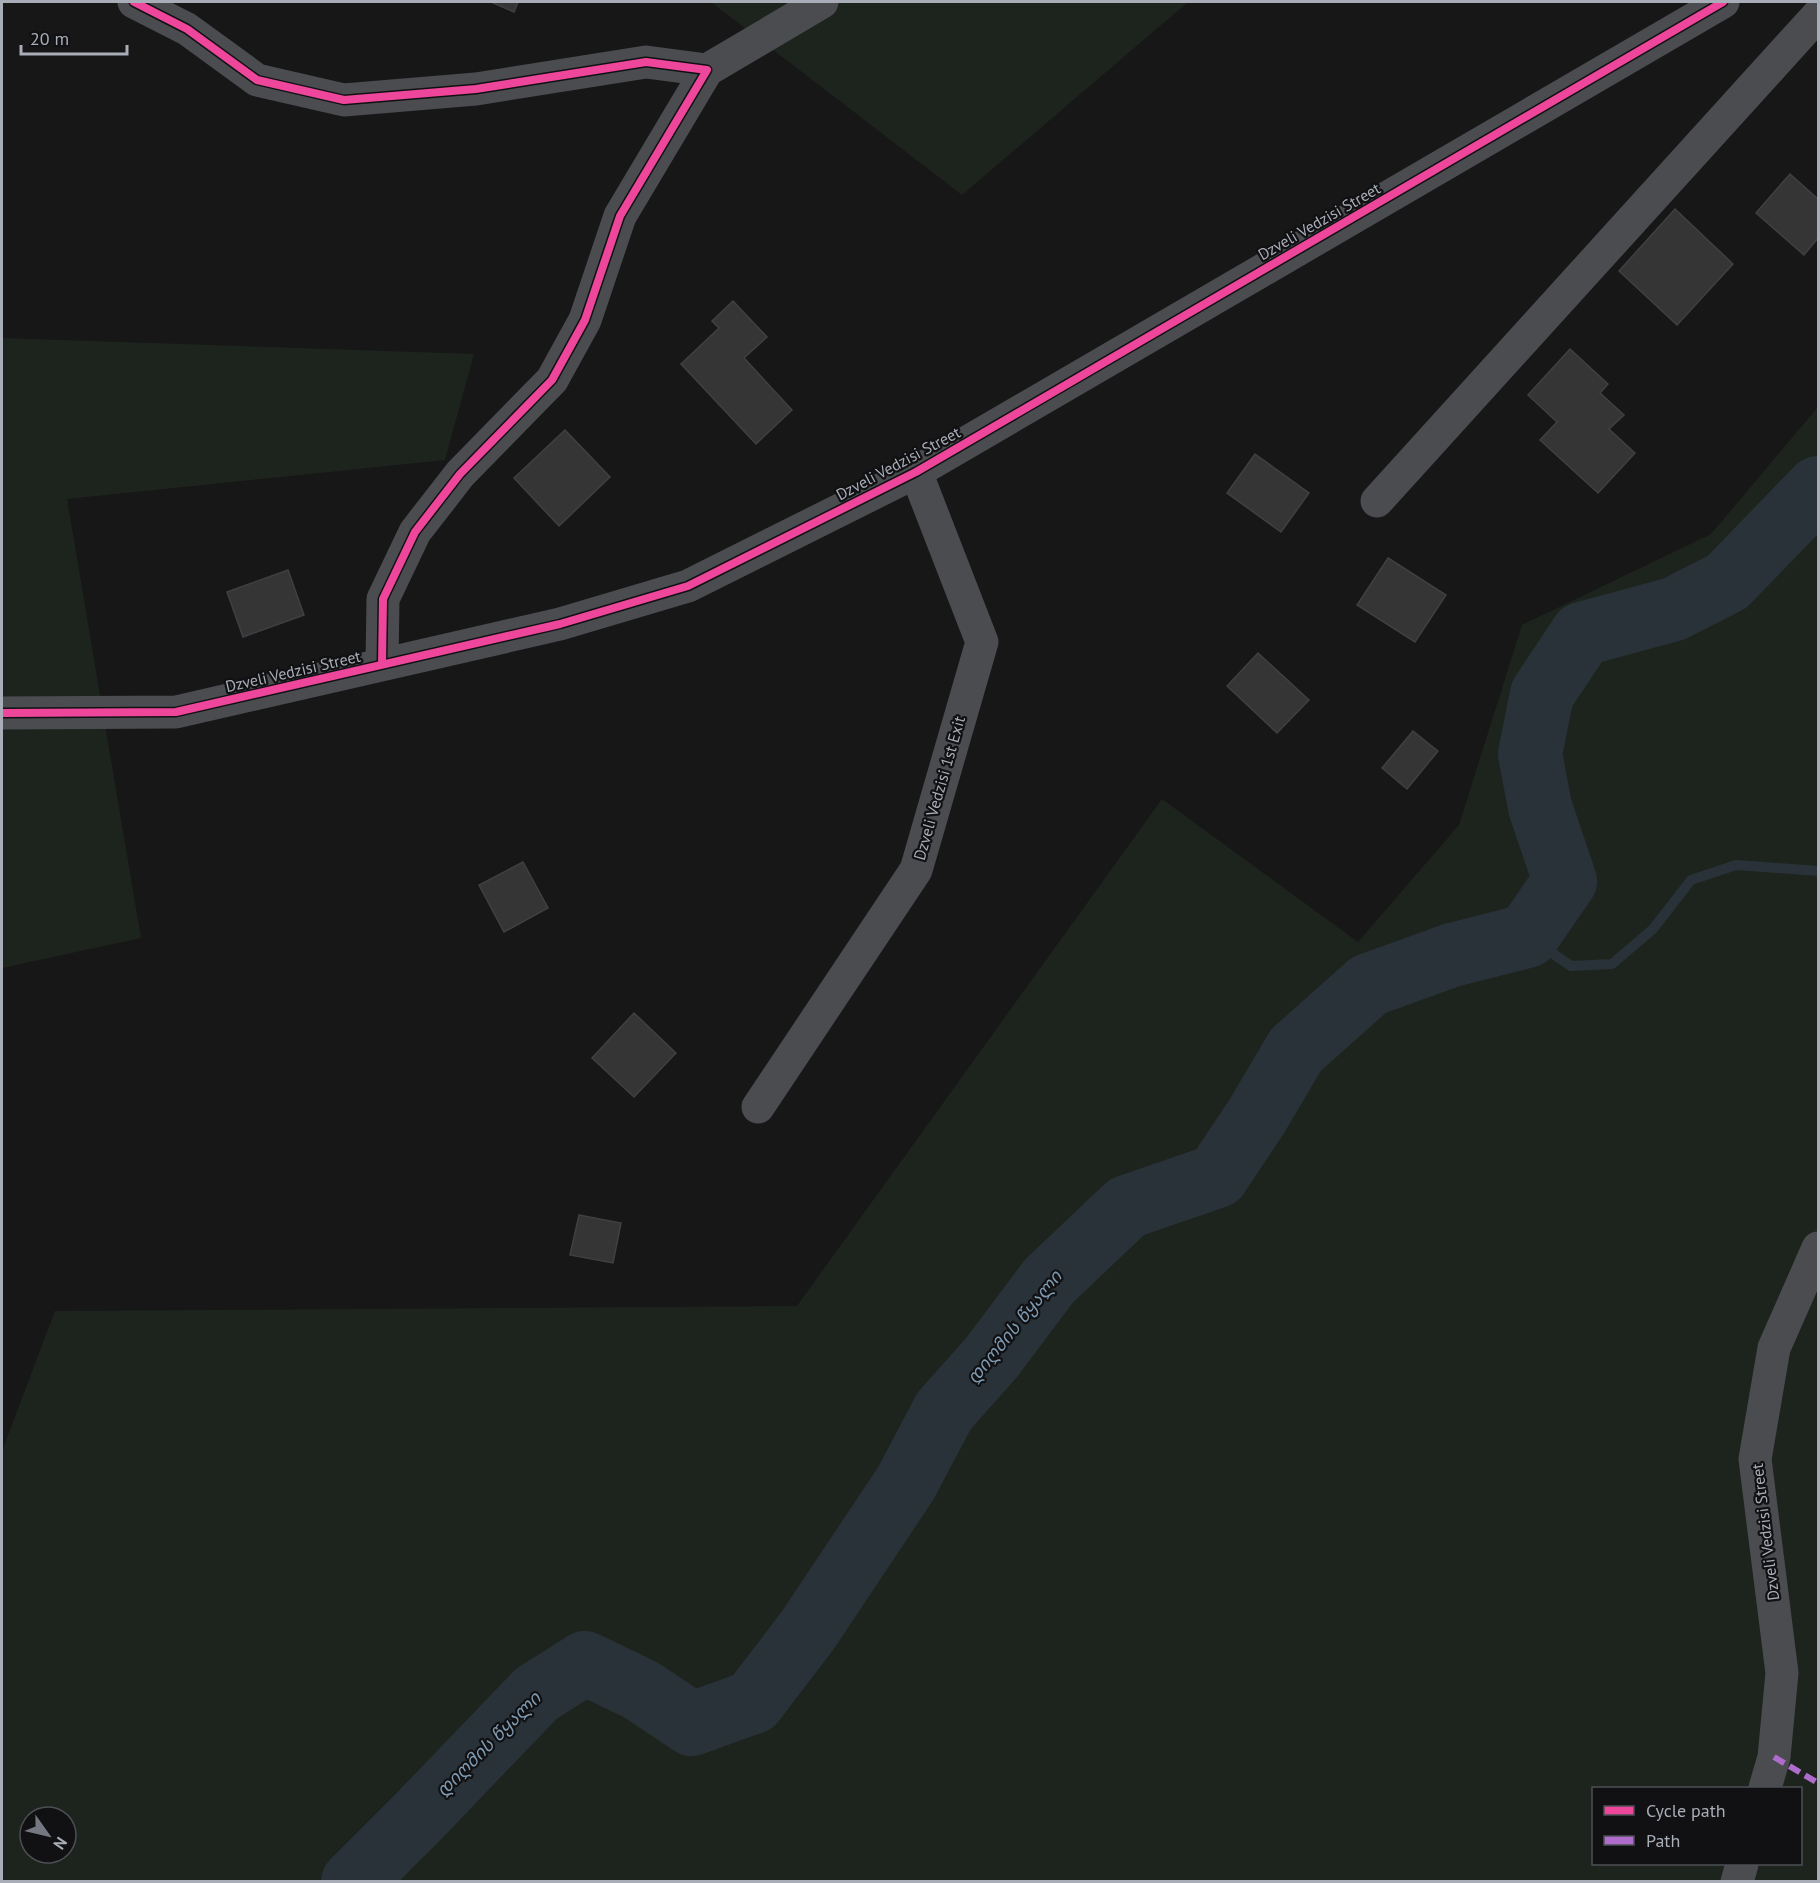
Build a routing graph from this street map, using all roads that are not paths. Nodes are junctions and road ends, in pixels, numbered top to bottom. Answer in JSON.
{"nodes":[{"id":1,"x":134,"y":2,"type":"edge"},
{"id":2,"x":822,"y":2,"type":"edge"},
{"id":3,"x":1723,"y":2,"type":"edge"},
{"id":4,"x":1818,"y":15,"type":"edge"},
{"id":5,"x":707,"y":70,"type":"junction"},
{"id":6,"x":915,"y":472,"type":"junction"},
{"id":7,"x":1377,"y":501,"type":"dead end"},
{"id":8,"x":382,"y":664,"type":"junction"},
{"id":9,"x":2,"y":713,"type":"edge"},
{"id":10,"x":758,"y":1107,"type":"dead end"},
{"id":11,"x":1818,"y":1248,"type":"edge"},
{"id":12,"x":1765,"y":1787,"type":"edge"},
{"id":13,"x":1741,"y":1865,"type":"edge"},
{"id":14,"x":1737,"y":1881,"type":"edge"}],
"edges":[{"from":1,"to":5,"type":"street"},
{"from":2,"to":5,"type":"street"},
{"from":3,"to":6,"type":"street","name":"Dzveli Vedzisi Street"},
{"from":4,"to":7,"type":"street"},
{"from":5,"to":8,"type":"street"},
{"from":6,"to":8,"type":"street","name":"Dzveli Vedzisi Street"},
{"from":6,"to":10,"type":"street","name":"Dzveli Vedzisi 1st Exit"},
{"from":8,"to":9,"type":"street","name":"Dzveli Vedzisi Street"},
{"from":11,"to":12,"type":"street","name":"Dzveli Vedzisi Street"},
{"from":13,"to":14,"type":"street"}]}
